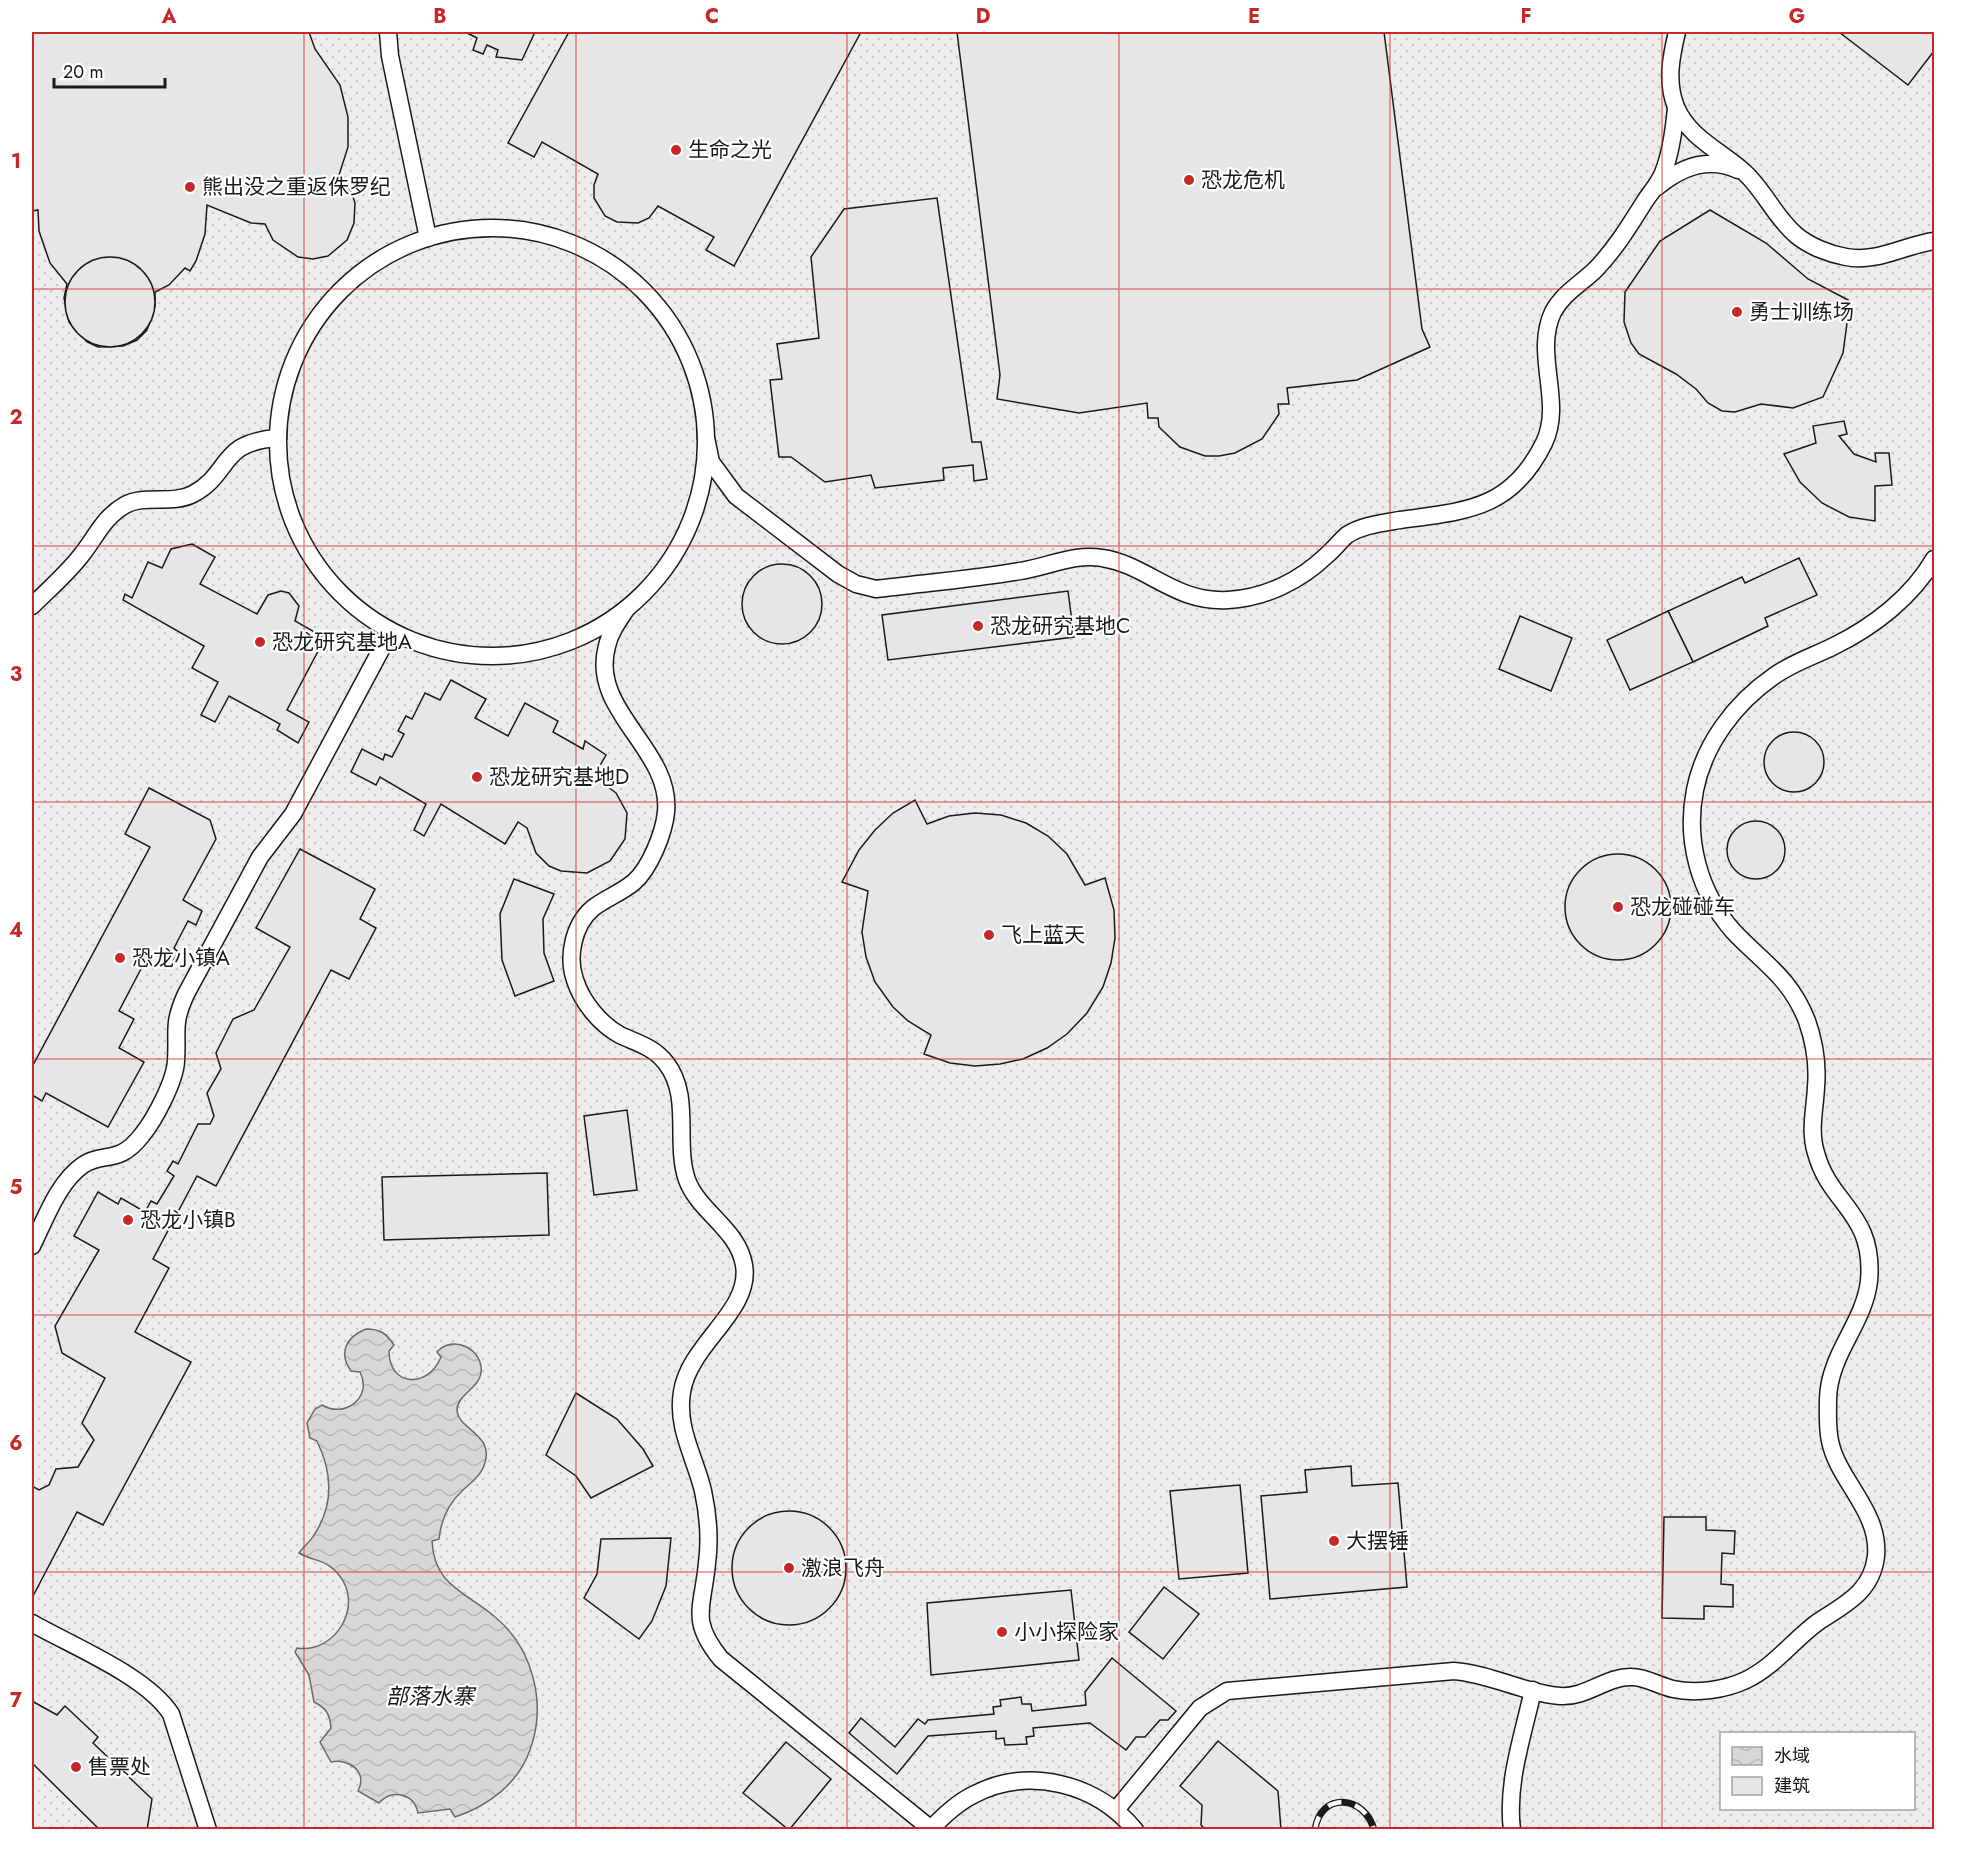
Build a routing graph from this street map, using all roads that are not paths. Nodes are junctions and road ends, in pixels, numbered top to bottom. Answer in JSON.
{"nodes":[{"id":1,"x":388,"y":32,"type":"edge"},
{"id":2,"x":1677,"y":32,"type":"edge"},
{"id":3,"x":1676,"y":108,"type":"junction"},
{"id":4,"x":1747,"y":174,"type":"junction"},
{"id":5,"x":1652,"y":191,"type":"junction"},
{"id":6,"x":1935,"y":231,"type":"edge"},
{"id":7,"x":428,"y":238,"type":"junction"},
{"id":8,"x":1927,"y":243,"type":"edge"},
{"id":9,"x":278,"y":438,"type":"junction"},
{"id":10,"x":706,"y":438,"type":"junction"},
{"id":11,"x":1935,"y":559,"type":"edge"},
{"id":12,"x":32,"y":606,"type":"edge"},
{"id":13,"x":627,"y":608,"type":"junction"},
{"id":14,"x":392,"y":631,"type":"junction"},
{"id":15,"x":32,"y":1246,"type":"edge"},
{"id":16,"x":32,"y":1623,"type":"edge"},
{"id":17,"x":1533,"y":1690,"type":"junction"},
{"id":18,"x":1116,"y":1810,"type":"junction"},
{"id":19,"x":930,"y":1829,"type":"edge"},
{"id":20,"x":208,"y":1830,"type":"edge"},
{"id":21,"x":1135,"y":1830,"type":"edge"},
{"id":22,"x":1512,"y":1830,"type":"edge"}],
"edges":[{"from":1,"to":7,"type":"lane"},
{"from":2,"to":3,"type":"lane"},
{"from":3,"to":4,"type":"lane"},
{"from":3,"to":5,"type":"lane"},
{"from":4,"to":5,"type":"lane"},
{"from":4,"to":8,"type":"lane"},
{"from":5,"to":10,"type":"lane"},
{"from":6,"to":8,"type":"lane"},
{"from":7,"to":9,"type":"lane"},
{"from":7,"to":10,"type":"lane"},
{"from":9,"to":12,"type":"lane"},
{"from":9,"to":14,"type":"lane"},
{"from":10,"to":13,"type":"lane"},
{"from":11,"to":17,"type":"lane"},
{"from":13,"to":14,"type":"lane"},
{"from":13,"to":19,"type":"lane"},
{"from":14,"to":15,"type":"lane"},
{"from":16,"to":20,"type":"lane"},
{"from":17,"to":18,"type":"lane"},
{"from":17,"to":22,"type":"lane"},
{"from":18,"to":19,"type":"lane"},
{"from":18,"to":21,"type":"lane"}]}
